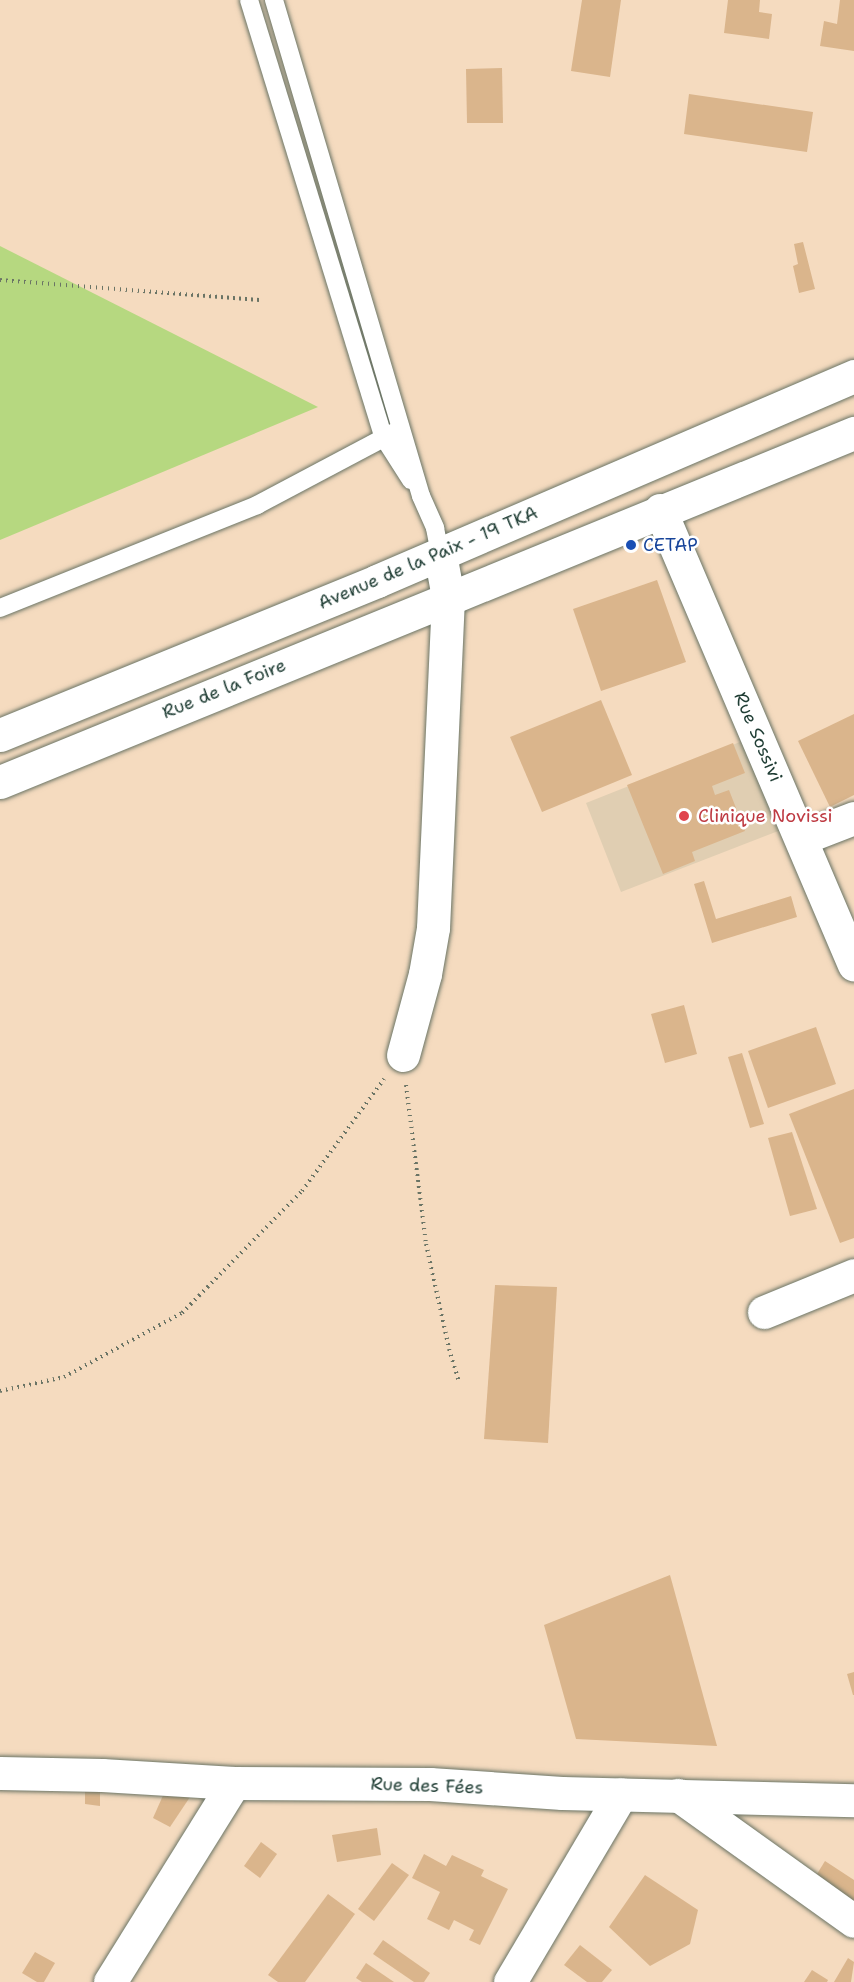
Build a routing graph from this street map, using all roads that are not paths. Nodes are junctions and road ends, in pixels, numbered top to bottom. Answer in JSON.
{"nodes":[{"id":1,"x":249,"y":0,"type":"edge"},
{"id":2,"x":274,"y":0,"type":"edge"},
{"id":3,"x":842,"y":381,"type":"edge"},
{"id":4,"x":402,"y":428,"type":"junction"},
{"id":5,"x":852,"y":434,"type":"edge"},
{"id":6,"x":384,"y":438,"type":"junction"},
{"id":7,"x":422,"y":496,"type":"junction"},
{"id":8,"x":660,"y":510,"type":"junction"},
{"id":9,"x":440,"y":554,"type":"junction"},
{"id":10,"x":448,"y":597,"type":"junction"},
{"id":11,"x":0,"y":608,"type":"edge"},
{"id":12,"x":0,"y":735,"type":"edge"},
{"id":13,"x":0,"y":782,"type":"edge"},
{"id":14,"x":854,"y":818,"type":"edge"},
{"id":15,"x":802,"y":838,"type":"junction"},
{"id":16,"x":854,"y":964,"type":"edge"},
{"id":17,"x":403,"y":1055,"type":"road end"},
{"id":18,"x":854,"y":1275,"type":"edge"},
{"id":19,"x":764,"y":1312,"type":"dead end"},
{"id":20,"x":0,"y":1773,"type":"edge"},
{"id":21,"x":234,"y":1783,"type":"junction"},
{"id":22,"x":621,"y":1794,"type":"junction"},
{"id":23,"x":678,"y":1795,"type":"junction"},
{"id":24,"x":854,"y":1800,"type":"edge"},
{"id":25,"x":854,"y":1921,"type":"edge"},
{"id":26,"x":520,"y":1978,"type":"edge"},
{"id":27,"x":110,"y":1982,"type":"edge"}],
"edges":[{"from":1,"to":6,"type":"lane"},
{"from":2,"to":4,"type":"lane"},
{"from":3,"to":5,"type":"street"},
{"from":3,"to":9,"type":"street","name":"Avenue de la Paix - 19 TKA"},
{"from":4,"to":6,"type":"lane"},
{"from":4,"to":7,"type":"lane"},
{"from":5,"to":8,"type":"street"},
{"from":6,"to":7,"type":"lane"},
{"from":6,"to":11,"type":"lane"},
{"from":7,"to":9,"type":"lane"},
{"from":8,"to":10,"type":"street"},
{"from":8,"to":15,"type":"street","name":"Rue Sossivi"},
{"from":9,"to":10,"type":"street"},
{"from":9,"to":12,"type":"street","name":"Avenue de la Paix - 19 TKA"},
{"from":10,"to":13,"type":"street","name":"Rue de la Foire"},
{"from":10,"to":17,"type":"street"},
{"from":14,"to":15,"type":"street"},
{"from":15,"to":16,"type":"street","name":"Rue Sossivi"},
{"from":18,"to":19,"type":"street"},
{"from":20,"to":21,"type":"street","name":"Rue des Fées"},
{"from":21,"to":22,"type":"street","name":"Rue des Fées"},
{"from":21,"to":27,"type":"street"},
{"from":22,"to":23,"type":"street","name":"Rue des Fées"},
{"from":22,"to":26,"type":"street"},
{"from":23,"to":24,"type":"street","name":"Rue des Fées"},
{"from":23,"to":25,"type":"street"}]}
